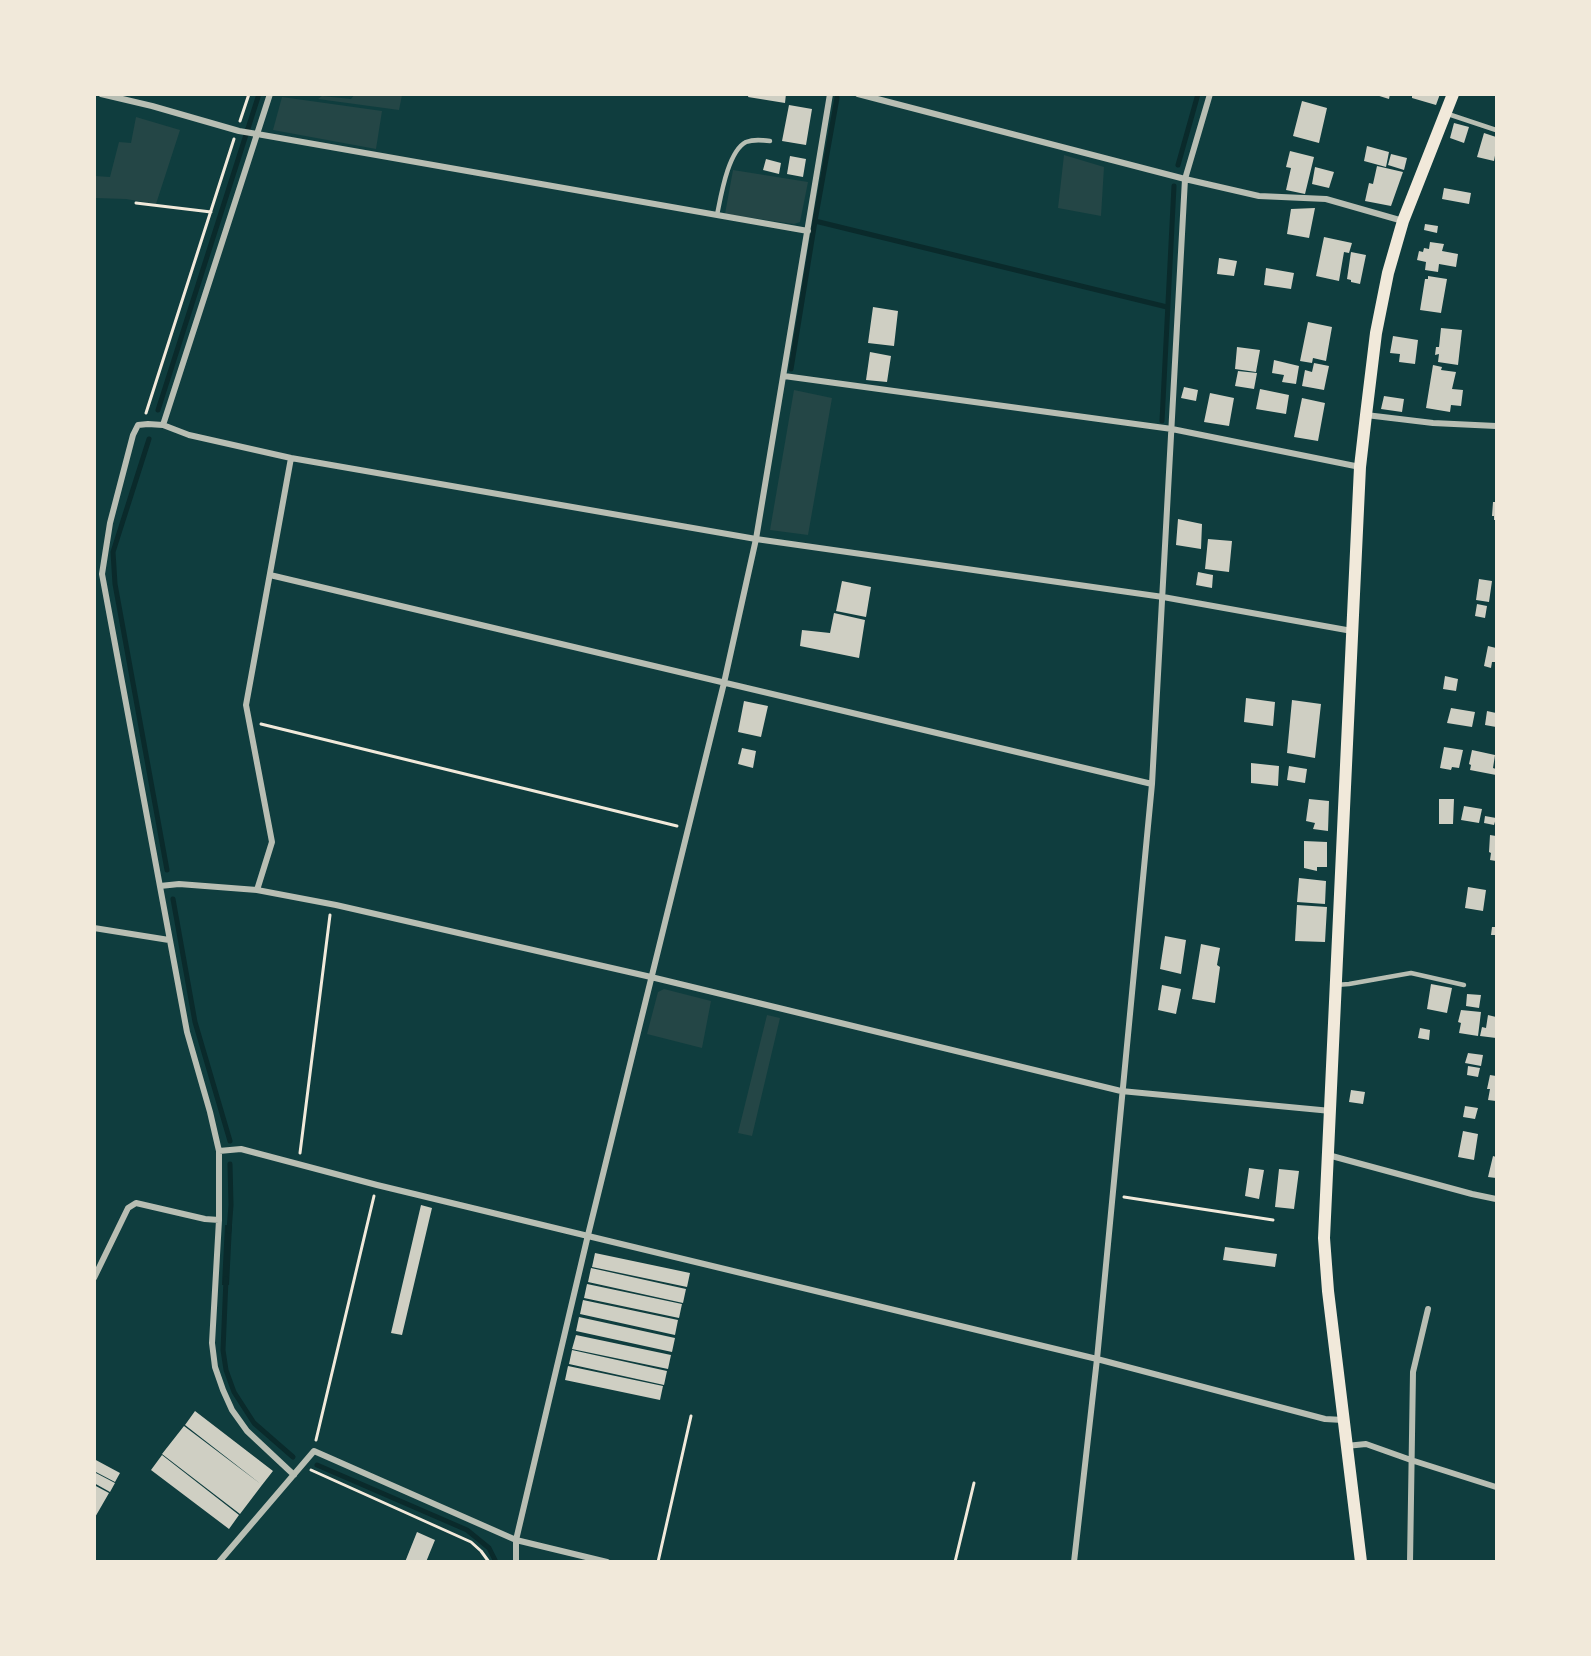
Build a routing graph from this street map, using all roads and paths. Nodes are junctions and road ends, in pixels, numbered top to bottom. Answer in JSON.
{"nodes":[{"id":1,"x":101,"y":94,"type":"edge"},
{"id":2,"x":249,"y":94,"type":"edge"},
{"id":3,"x":270,"y":94,"type":"edge"},
{"id":4,"x":830,"y":94,"type":"edge"},
{"id":5,"x":858,"y":94,"type":"edge"},
{"id":6,"x":1210,"y":94,"type":"edge"},
{"id":7,"x":1453,"y":94,"type":"edge"},
{"id":8,"x":1446,"y":113,"type":"junction"},
{"id":9,"x":238,"y":130,"type":"junction"},
{"id":10,"x":1497,"y":130,"type":"edge"},
{"id":11,"x":255,"y":134,"type":"junction"},
{"id":12,"x":770,"y":141,"type":"dead end"},
{"id":13,"x":1185,"y":179,"type":"junction"},
{"id":14,"x":136,"y":203,"type":"dead end"},
{"id":15,"x":211,"y":212,"type":"junction"},
{"id":16,"x":717,"y":215,"type":"junction"},
{"id":17,"x":1403,"y":221,"type":"junction"},
{"id":18,"x":808,"y":231,"type":"junction"},
{"id":19,"x":784,"y":376,"type":"junction"},
{"id":20,"x":1366,"y":415,"type":"junction"},
{"id":21,"x":142,"y":425,"type":"junction"},
{"id":22,"x":163,"y":425,"type":"junction"},
{"id":23,"x":1497,"y":426,"type":"edge"},
{"id":24,"x":1172,"y":429,"type":"junction"},
{"id":25,"x":291,"y":458,"type":"junction"},
{"id":26,"x":1360,"y":467,"type":"junction"},
{"id":27,"x":756,"y":538,"type":"junction"},
{"id":28,"x":102,"y":574,"type":"junction"},
{"id":29,"x":270,"y":575,"type":"junction"},
{"id":30,"x":94,"y":576,"type":"edge"},
{"id":31,"x":1163,"y":597,"type":"junction"},
{"id":32,"x":1352,"y":631,"type":"junction"},
{"id":33,"x":724,"y":683,"type":"junction"},
{"id":34,"x":249,"y":721,"type":"junction"},
{"id":35,"x":1152,"y":784,"type":"junction"},
{"id":36,"x":687,"y":829,"type":"junction"},
{"id":37,"x":160,"y":886,"type":"junction"},
{"id":38,"x":257,"y":890,"type":"junction"},
{"id":39,"x":332,"y":904,"type":"junction"},
{"id":40,"x":94,"y":928,"type":"edge"},
{"id":41,"x":170,"y":940,"type":"junction"},
{"id":42,"x":651,"y":977,"type":"junction"},
{"id":43,"x":1336,"y":985,"type":"junction"},
{"id":44,"x":1464,"y":985,"type":"dead end"},
{"id":45,"x":1121,"y":1091,"type":"junction"},
{"id":46,"x":1331,"y":1111,"type":"junction"},
{"id":47,"x":219,"y":1151,"type":"junction"},
{"id":48,"x":1328,"y":1155,"type":"junction"},
{"id":49,"x":298,"y":1165,"type":"junction"},
{"id":50,"x":376,"y":1185,"type":"junction"},
{"id":51,"x":1112,"y":1195,"type":"junction"},
{"id":52,"x":1497,"y":1198,"type":"edge"},
{"id":53,"x":219,"y":1220,"type":"junction"},
{"id":54,"x":1273,"y":1220,"type":"dead end"},
{"id":55,"x":588,"y":1235,"type":"junction"},
{"id":56,"x":94,"y":1278,"type":"edge"},
{"id":57,"x":1428,"y":1309,"type":"dead end"},
{"id":58,"x":1096,"y":1359,"type":"junction"},
{"id":59,"x":691,"y":1416,"type":"dead end"},
{"id":60,"x":1343,"y":1420,"type":"junction"},
{"id":61,"x":1346,"y":1446,"type":"junction"},
{"id":62,"x":314,"y":1451,"type":"junction"},
{"id":63,"x":1411,"y":1460,"type":"junction"},
{"id":64,"x":301,"y":1466,"type":"junction"},
{"id":65,"x":294,"y":1475,"type":"junction"},
{"id":66,"x":974,"y":1483,"type":"dead end"},
{"id":67,"x":1497,"y":1487,"type":"edge"},
{"id":68,"x":516,"y":1540,"type":"junction"},
{"id":69,"x":219,"y":1562,"type":"edge"},
{"id":70,"x":489,"y":1562,"type":"edge"},
{"id":71,"x":516,"y":1562,"type":"edge"},
{"id":72,"x":608,"y":1562,"type":"edge"},
{"id":73,"x":658,"y":1562,"type":"edge"},
{"id":74,"x":955,"y":1562,"type":"edge"},
{"id":75,"x":1074,"y":1562,"type":"edge"},
{"id":76,"x":1361,"y":1562,"type":"edge"},
{"id":77,"x":1410,"y":1562,"type":"edge"}],
"edges":[{"from":1,"to":9,"type":"street"},
{"from":2,"to":9,"type":"path"},
{"from":3,"to":11,"type":"street"},
{"from":4,"to":18,"type":"street"},
{"from":5,"to":13,"type":"street"},
{"from":6,"to":13,"type":"street"},
{"from":7,"to":8,"type":"main road"},
{"from":8,"to":10,"type":"lane"},
{"from":8,"to":17,"type":"main road"},
{"from":9,"to":11,"type":"street"},
{"from":9,"to":15,"type":"path"},
{"from":11,"to":16,"type":"street"},
{"from":11,"to":22,"type":"street"},
{"from":12,"to":16,"type":"lane"},
{"from":13,"to":17,"type":"street"},
{"from":13,"to":24,"type":"street"},
{"from":14,"to":15,"type":"path"},
{"from":15,"to":21,"type":"path"},
{"from":16,"to":18,"type":"street"},
{"from":17,"to":20,"type":"main road"},
{"from":18,"to":19,"type":"street"},
{"from":19,"to":24,"type":"street"},
{"from":19,"to":27,"type":"street"},
{"from":20,"to":23,"type":"street"},
{"from":20,"to":26,"type":"main road"},
{"from":21,"to":22,"type":"street"},
{"from":21,"to":28,"type":"street"},
{"from":22,"to":25,"type":"street"},
{"from":24,"to":26,"type":"street"},
{"from":24,"to":31,"type":"street"},
{"from":25,"to":27,"type":"street"},
{"from":25,"to":29,"type":"street"},
{"from":26,"to":32,"type":"main road"},
{"from":27,"to":31,"type":"street"},
{"from":27,"to":33,"type":"street"},
{"from":28,"to":30,"type":"street"},
{"from":28,"to":37,"type":"street"},
{"from":29,"to":33,"type":"street"},
{"from":29,"to":34,"type":"street"},
{"from":31,"to":32,"type":"street"},
{"from":31,"to":35,"type":"street"},
{"from":32,"to":43,"type":"main road"},
{"from":33,"to":35,"type":"street"},
{"from":33,"to":36,"type":"street"},
{"from":34,"to":36,"type":"path"},
{"from":34,"to":38,"type":"street"},
{"from":35,"to":45,"type":"street"},
{"from":36,"to":42,"type":"street"},
{"from":37,"to":38,"type":"street"},
{"from":37,"to":41,"type":"street"},
{"from":38,"to":39,"type":"street"},
{"from":39,"to":42,"type":"street"},
{"from":39,"to":49,"type":"path"},
{"from":40,"to":41,"type":"street"},
{"from":41,"to":47,"type":"street"},
{"from":42,"to":45,"type":"street"},
{"from":42,"to":55,"type":"street"},
{"from":43,"to":44,"type":"lane"},
{"from":43,"to":46,"type":"main road"},
{"from":45,"to":46,"type":"street"},
{"from":45,"to":51,"type":"street"},
{"from":46,"to":48,"type":"main road"},
{"from":47,"to":49,"type":"street"},
{"from":47,"to":53,"type":"street"},
{"from":48,"to":52,"type":"street"},
{"from":48,"to":60,"type":"main road"},
{"from":49,"to":50,"type":"street"},
{"from":50,"to":55,"type":"street"},
{"from":50,"to":62,"type":"path"},
{"from":51,"to":54,"type":"path"},
{"from":51,"to":58,"type":"street"},
{"from":53,"to":56,"type":"street"},
{"from":53,"to":65,"type":"street"},
{"from":55,"to":58,"type":"street"},
{"from":55,"to":68,"type":"street"},
{"from":57,"to":63,"type":"street"},
{"from":58,"to":60,"type":"street"},
{"from":58,"to":75,"type":"street"},
{"from":59,"to":73,"type":"path"},
{"from":60,"to":61,"type":"main road"},
{"from":61,"to":63,"type":"street"},
{"from":61,"to":76,"type":"main road"},
{"from":62,"to":64,"type":"street"},
{"from":62,"to":68,"type":"street"},
{"from":63,"to":67,"type":"street"},
{"from":63,"to":77,"type":"street"},
{"from":64,"to":65,"type":"street"},
{"from":64,"to":70,"type":"path"},
{"from":65,"to":69,"type":"street"},
{"from":66,"to":74,"type":"path"},
{"from":68,"to":71,"type":"street"},
{"from":68,"to":72,"type":"street"}]}
